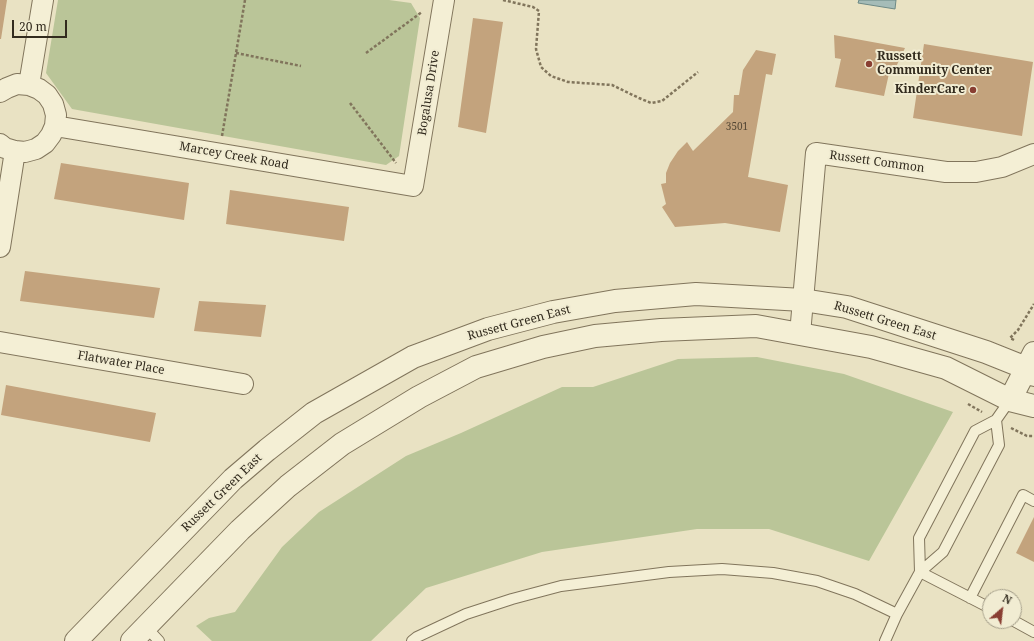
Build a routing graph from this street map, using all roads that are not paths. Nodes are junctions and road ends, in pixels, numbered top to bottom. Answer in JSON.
{"nodes":[{"id":1,"x":43,"y":0,"type":"edge"},
{"id":2,"x":435,"y":4,"type":"edge"},
{"id":3,"x":29,"y":85,"type":"junction"},
{"id":4,"x":0,"y":92,"type":"edge"},
{"id":5,"x":55,"y":126,"type":"junction"},
{"id":6,"x":8,"y":147,"type":"edge"},
{"id":7,"x":1034,"y":154,"type":"edge"},
{"id":8,"x":413,"y":186,"type":"joint"},
{"id":9,"x":0,"y":246,"type":"edge"},
{"id":10,"x":803,"y":300,"type":"junction"},
{"id":11,"x":800,"y":334,"type":"junction"},
{"id":12,"x":0,"y":342,"type":"edge"},
{"id":13,"x":1031,"y":366,"type":"edge"},
{"id":14,"x":243,"y":384,"type":"dead end"},
{"id":15,"x":1010,"y":400,"type":"junction"},
{"id":16,"x":1034,"y":406,"type":"edge"},
{"id":17,"x":996,"y":420,"type":"junction"},
{"id":18,"x":1034,"y":501,"type":"edge"},
{"id":19,"x":920,"y":572,"type":"junction"},
{"id":20,"x":970,"y":598,"type":"junction"},
{"id":21,"x":982,"y":604,"type":"edge"},
{"id":22,"x":896,"y":614,"type":"junction"},
{"id":23,"x":1022,"y":625,"type":"edge"},
{"id":24,"x":1034,"y":632,"type":"edge"},
{"id":25,"x":146,"y":636,"type":"edge"},
{"id":26,"x":76,"y":641,"type":"edge"},
{"id":27,"x":412,"y":641,"type":"edge"},
{"id":28,"x":885,"y":641,"type":"edge"}],
"edges":[{"from":1,"to":3,"type":"street"},
{"from":2,"to":8,"type":"street","name":"Bogalusa Drive"},
{"from":3,"to":4,"type":"street"},
{"from":3,"to":5,"type":"street"},
{"from":5,"to":6,"type":"street"},
{"from":5,"to":8,"type":"street","name":"Marcey Creek Road"},
{"from":6,"to":9,"type":"street"},
{"from":7,"to":10,"type":"street","name":"Russett Common"},
{"from":10,"to":11,"type":"street"},
{"from":10,"to":13,"type":"street","name":"Russett Green East"},
{"from":10,"to":26,"type":"street","name":"Russett Green East"},
{"from":11,"to":15,"type":"street"},
{"from":11,"to":25,"type":"street"},
{"from":12,"to":14,"type":"street","name":"Flatwater Place"},
{"from":13,"to":15,"type":"street"},
{"from":15,"to":16,"type":"street"},
{"from":15,"to":17,"type":"lane"},
{"from":17,"to":19,"type":"lane"},
{"from":17,"to":19,"type":"lane"},
{"from":18,"to":20,"type":"lane"},
{"from":19,"to":20,"type":"lane"},
{"from":19,"to":22,"type":"lane"},
{"from":20,"to":21,"type":"lane"},
{"from":22,"to":27,"type":"lane"},
{"from":22,"to":28,"type":"lane"},
{"from":23,"to":24,"type":"lane"}]}
